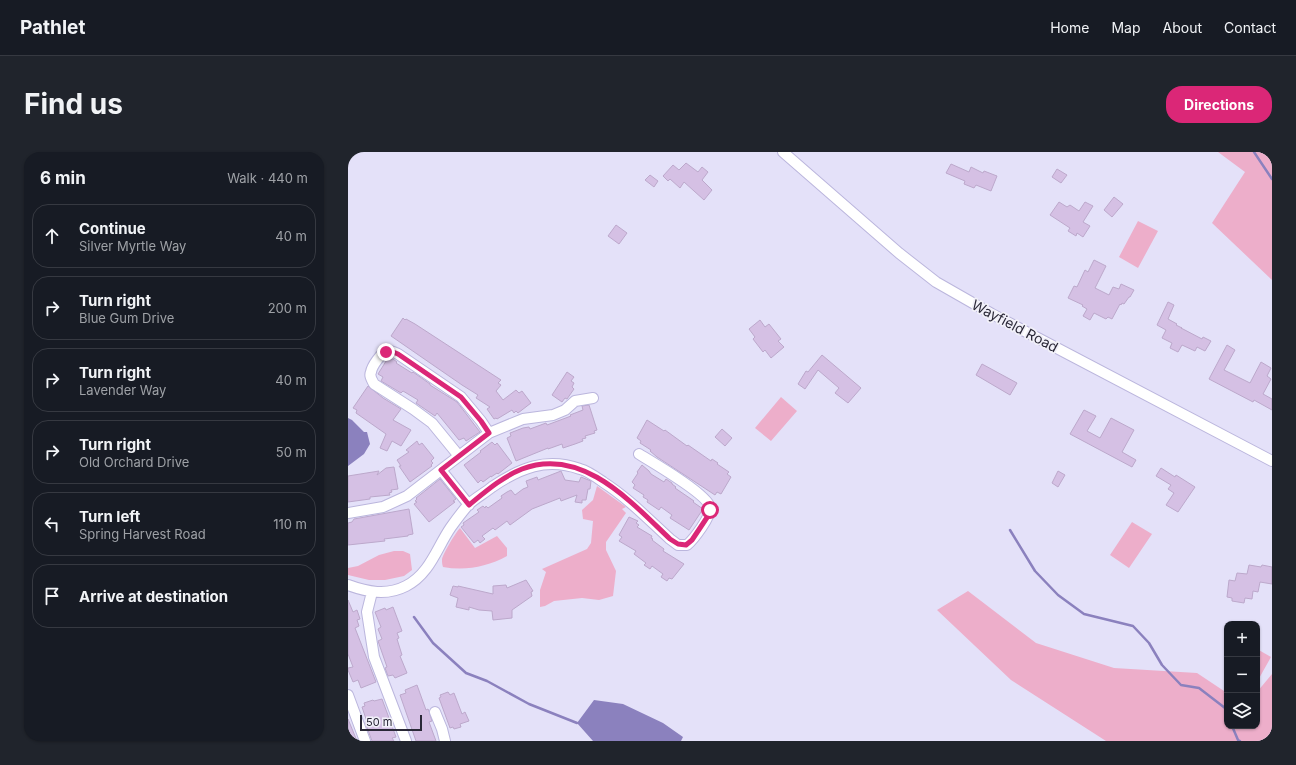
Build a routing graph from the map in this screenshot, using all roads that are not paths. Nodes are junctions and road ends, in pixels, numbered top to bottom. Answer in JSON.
{"nodes":[{"id":1,"x":783,"y":152,"type":"edge"},
{"id":2,"x":593,"y":398,"type":"dead end"},
{"id":3,"x":489,"y":433,"type":"junction"},
{"id":4,"x":639,"y":454,"type":"dead end"},
{"id":5,"x":459,"y":456,"type":"junction"},
{"id":6,"x":1272,"y":460,"type":"edge"},
{"id":7,"x":441,"y":470,"type":"junction"},
{"id":8,"x":469,"y":505,"type":"junction"},
{"id":9,"x":348,"y":513,"type":"edge"},
{"id":10,"x":348,"y":585,"type":"edge"},
{"id":11,"x":372,"y":592,"type":"junction"},
{"id":12,"x":348,"y":695,"type":"edge"},
{"id":13,"x":435,"y":712,"type":"dead end"},
{"id":14,"x":365,"y":741,"type":"edge"},
{"id":15,"x":406,"y":741,"type":"edge"},
{"id":16,"x":445,"y":741,"type":"edge"}],
"edges":[{"from":1,"to":6,"type":"street","name":"Wayfield Road"},
{"from":2,"to":3,"type":"street"},
{"from":3,"to":5,"type":"street"},
{"from":3,"to":5,"type":"street"},
{"from":4,"to":8,"type":"street"},
{"from":5,"to":7,"type":"street"},
{"from":7,"to":8,"type":"street"},
{"from":7,"to":9,"type":"street"},
{"from":8,"to":11,"type":"street"},
{"from":10,"to":11,"type":"street"},
{"from":11,"to":15,"type":"street"},
{"from":12,"to":14,"type":"street"},
{"from":13,"to":16,"type":"street"}]}
